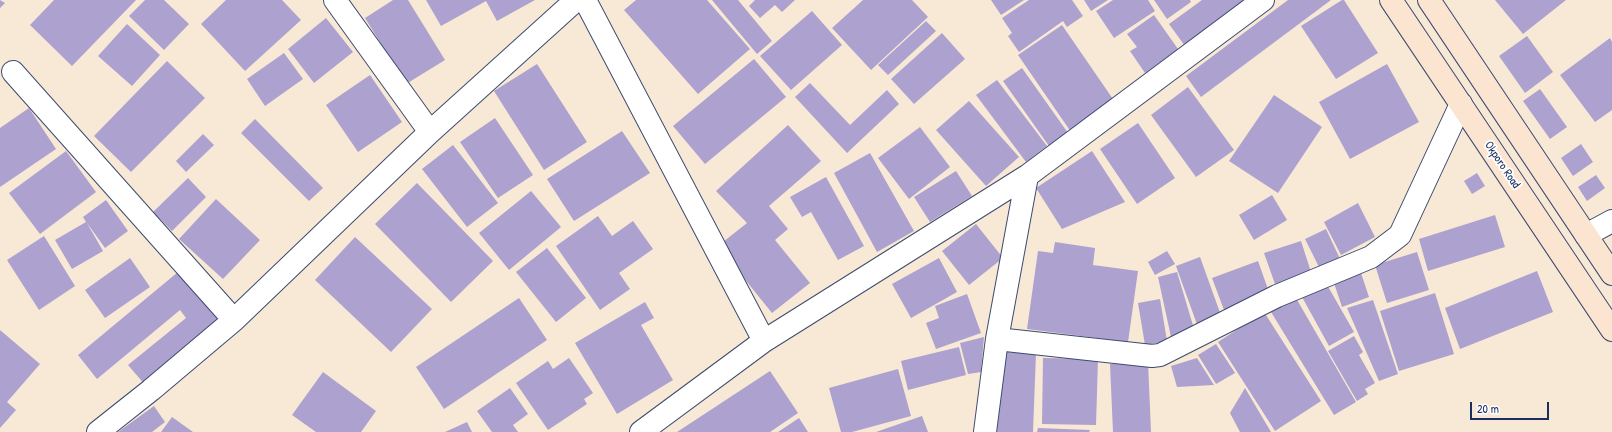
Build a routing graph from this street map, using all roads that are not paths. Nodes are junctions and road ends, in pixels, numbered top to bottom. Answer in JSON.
{"nodes":[{"id":1,"x":335,"y":0,"type":"edge"},
{"id":2,"x":576,"y":0,"type":"edge"},
{"id":3,"x":584,"y":0,"type":"edge"},
{"id":4,"x":1263,"y":0,"type":"edge"},
{"id":5,"x":1391,"y":0,"type":"edge"},
{"id":6,"x":1428,"y":0,"type":"edge"},
{"id":7,"x":13,"y":72,"type":"dead end"},
{"id":8,"x":1461,"y":104,"type":"junction"},
{"id":9,"x":430,"y":132,"type":"junction"},
{"id":10,"x":1027,"y":176,"type":"junction"},
{"id":11,"x":1612,"y":220,"type":"edge"},
{"id":12,"x":1586,"y":235,"type":"junction"},
{"id":13,"x":1612,"y":274,"type":"edge"},
{"id":14,"x":234,"y":320,"type":"junction"},
{"id":15,"x":1612,"y":330,"type":"edge"},
{"id":16,"x":997,"y":339,"type":"junction"},
{"id":17,"x":764,"y":340,"type":"junction"},
{"id":18,"x":98,"y":432,"type":"edge"},
{"id":19,"x":641,"y":432,"type":"edge"},
{"id":20,"x":985,"y":432,"type":"edge"}],
"edges":[{"from":1,"to":9,"type":"street"},
{"from":2,"to":9,"type":"street"},
{"from":3,"to":17,"type":"street"},
{"from":4,"to":10,"type":"street"},
{"from":5,"to":8,"type":"main road","name":"Okporo Road"},
{"from":6,"to":12,"type":"main road"},
{"from":7,"to":14,"type":"street"},
{"from":8,"to":15,"type":"main road","name":"Okporo Road"},
{"from":8,"to":16,"type":"street"},
{"from":9,"to":14,"type":"street"},
{"from":10,"to":16,"type":"street"},
{"from":10,"to":17,"type":"street"},
{"from":11,"to":12,"type":"street"},
{"from":12,"to":13,"type":"main road"},
{"from":14,"to":18,"type":"street"},
{"from":16,"to":20,"type":"street"},
{"from":17,"to":19,"type":"street"}]}
